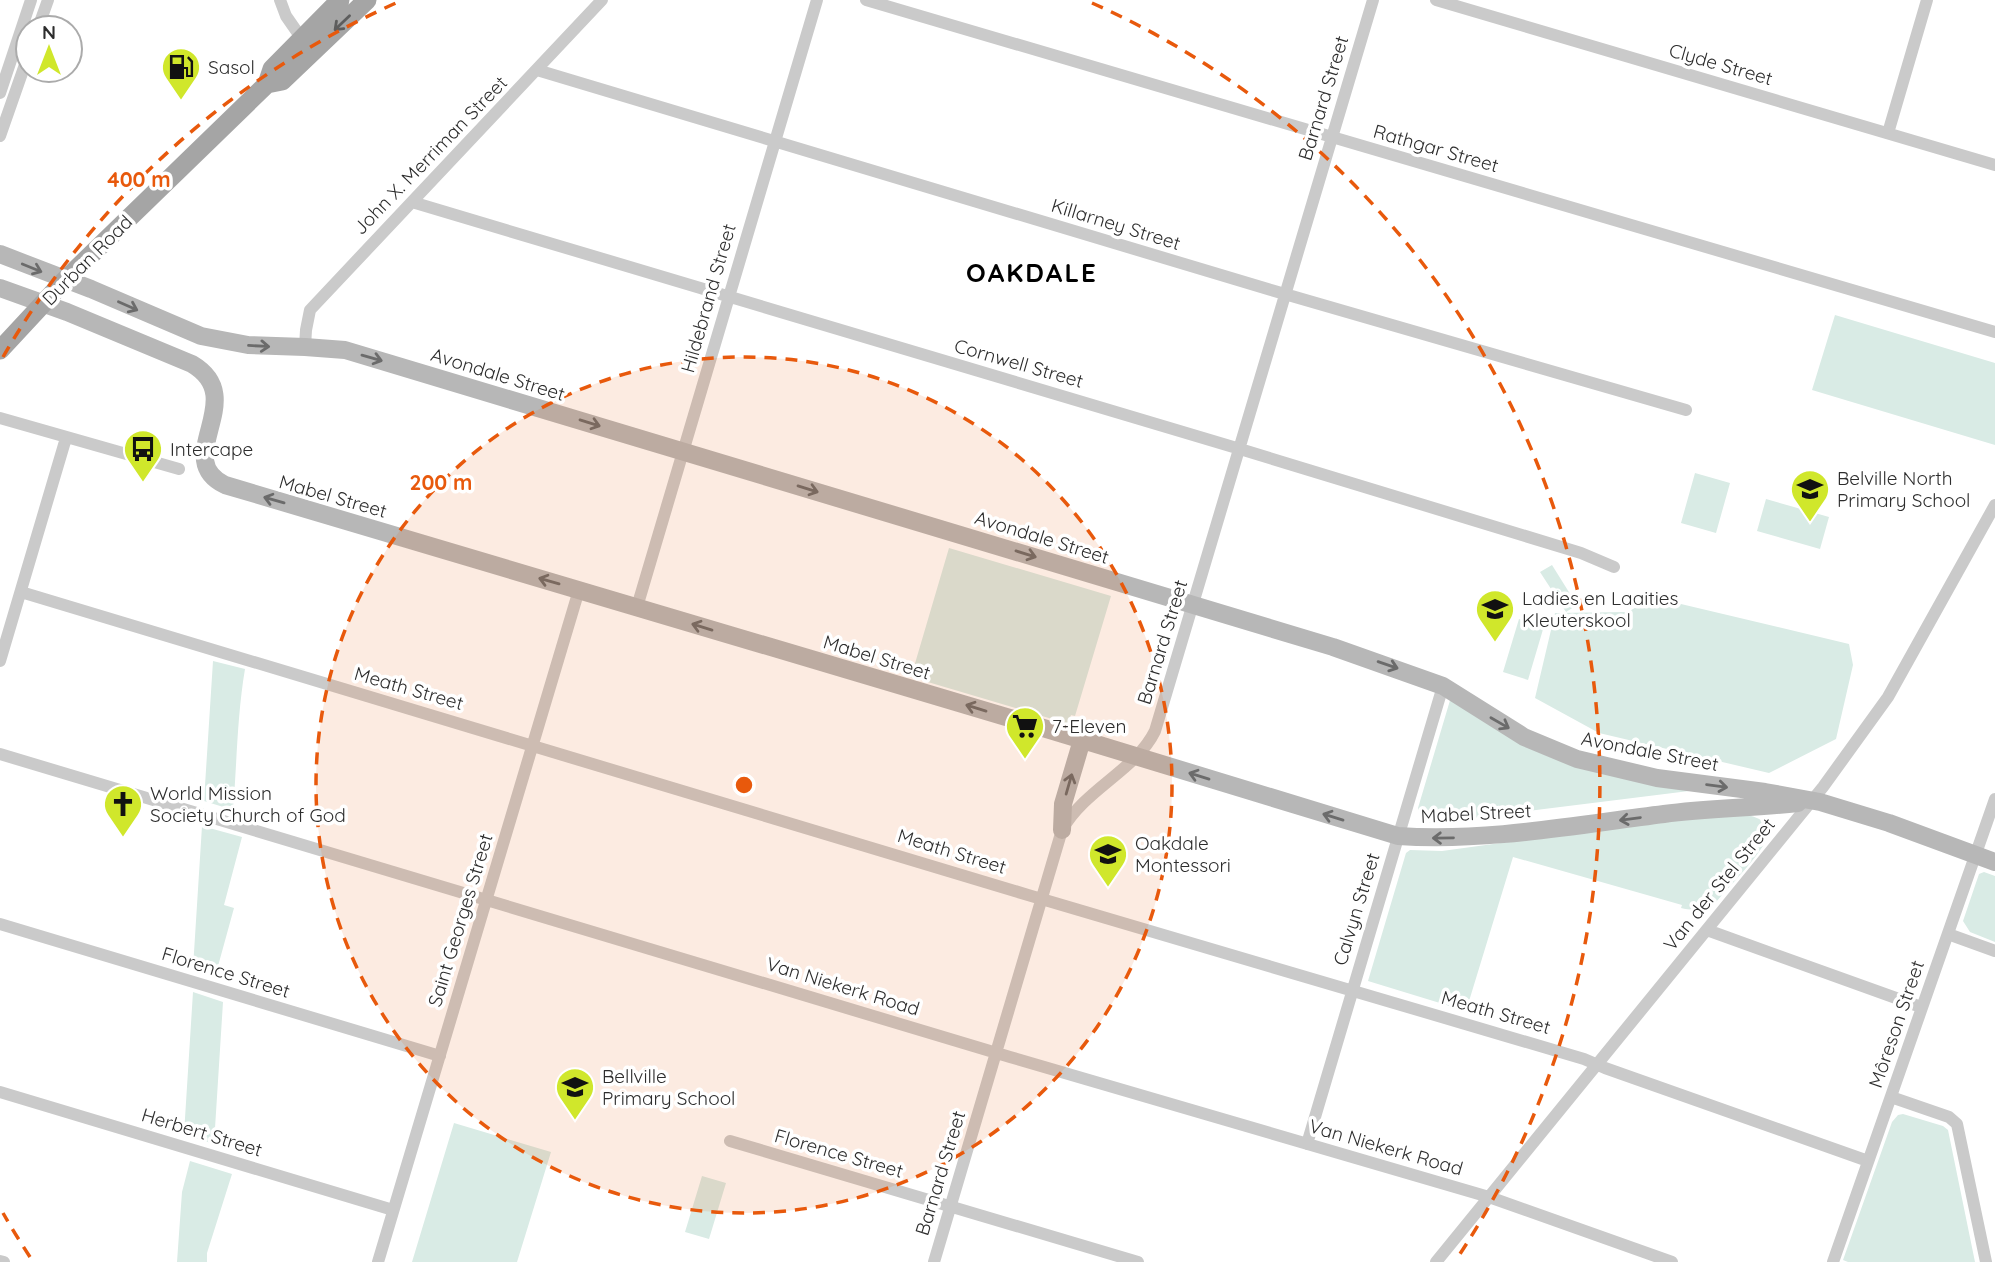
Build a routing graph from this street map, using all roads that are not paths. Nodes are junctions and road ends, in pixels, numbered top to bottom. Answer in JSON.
{"nodes":[{"id":1,"x":31,"y":0,"type":"edge"},
{"id":2,"x":280,"y":0,"type":"edge"},
{"id":3,"x":340,"y":0,"type":"edge"},
{"id":4,"x":367,"y":0,"type":"edge"},
{"id":5,"x":602,"y":0,"type":"edge"},
{"id":6,"x":817,"y":0,"type":"edge"},
{"id":7,"x":866,"y":0,"type":"edge"},
{"id":8,"x":1373,"y":0,"type":"edge"},
{"id":9,"x":1436,"y":0,"type":"edge"},
{"id":10,"x":1927,"y":0,"type":"edge"},
{"id":11,"x":302,"y":39,"type":"junction"},
{"id":12,"x":537,"y":71,"type":"junction"},
{"id":13,"x":18,"y":84,"type":"edge"},
{"id":14,"x":267,"y":84,"type":"junction"},
{"id":15,"x":0,"y":93,"type":"edge"},
{"id":16,"x":1888,"y":133,"type":"junction"},
{"id":17,"x":0,"y":136,"type":"edge"},
{"id":18,"x":1332,"y":137,"type":"junction"},
{"id":19,"x":774,"y":142,"type":"junction"},
{"id":20,"x":1995,"y":165,"type":"edge"},
{"id":21,"x":412,"y":202,"type":"junction"},
{"id":22,"x":0,"y":254,"type":"edge"},
{"id":23,"x":65,"y":280,"type":"junction"},
{"id":24,"x":0,"y":288,"type":"edge"},
{"id":25,"x":1286,"y":294,"type":"junction"},
{"id":26,"x":727,"y":297,"type":"junction"},
{"id":27,"x":43,"y":304,"type":"junction"},
{"id":28,"x":1995,"y":332,"type":"edge"},
{"id":29,"x":305,"y":347,"type":"junction"},
{"id":30,"x":0,"y":350,"type":"edge"},
{"id":31,"x":1686,"y":410,"type":"dead end"},
{"id":32,"x":0,"y":418,"type":"edge"},
{"id":33,"x":66,"y":438,"type":"junction"},
{"id":34,"x":1240,"y":449,"type":"junction"},
{"id":35,"x":683,"y":451,"type":"junction"},
{"id":36,"x":179,"y":469,"type":"dead end"},
{"id":37,"x":1995,"y":505,"type":"edge"},
{"id":38,"x":1614,"y":567,"type":"dead end"},
{"id":39,"x":579,"y":590,"type":"junction"},
{"id":40,"x":21,"y":592,"type":"junction"},
{"id":41,"x":1193,"y":605,"type":"junction"},
{"id":42,"x":638,"y":607,"type":"junction"},
{"id":43,"x":0,"y":661,"type":"edge"},
{"id":44,"x":1443,"y":686,"type":"junction"},
{"id":45,"x":1082,"y":740,"type":"junction"},
{"id":46,"x":533,"y":744,"type":"junction"},
{"id":47,"x":0,"y":754,"type":"edge"},
{"id":48,"x":1135,"y":757,"type":"junction"},
{"id":49,"x":1995,"y":799,"type":"edge"},
{"id":50,"x":1814,"y":801,"type":"junction"},
{"id":51,"x":1062,"y":830,"type":"junction"},
{"id":52,"x":1398,"y":836,"type":"junction"},
{"id":53,"x":1975,"y":855,"type":"junction"},
{"id":54,"x":1995,"y":862,"type":"edge"},
{"id":55,"x":1042,"y":898,"type":"junction"},
{"id":56,"x":487,"y":900,"type":"junction"},
{"id":57,"x":0,"y":924,"type":"edge"},
{"id":58,"x":1707,"y":930,"type":"junction"},
{"id":59,"x":1948,"y":934,"type":"junction"},
{"id":60,"x":1995,"y":951,"type":"edge"},
{"id":61,"x":1352,"y":990,"type":"junction"},
{"id":62,"x":1921,"y":1007,"type":"junction"},
{"id":63,"x":996,"y":1052,"type":"junction"},
{"id":64,"x":440,"y":1056,"type":"junction"},
{"id":65,"x":1597,"y":1064,"type":"junction"},
{"id":66,"x":0,"y":1092,"type":"edge"},
{"id":67,"x":1891,"y":1097,"type":"junction"},
{"id":68,"x":730,"y":1141,"type":"dead end"},
{"id":69,"x":1307,"y":1144,"type":"junction"},
{"id":70,"x":1868,"y":1161,"type":"junction"},
{"id":71,"x":1489,"y":1197,"type":"junction"},
{"id":72,"x":950,"y":1206,"type":"junction"},
{"id":73,"x":393,"y":1210,"type":"junction"},
{"id":74,"x":378,"y":1262,"type":"edge"},
{"id":75,"x":934,"y":1262,"type":"edge"},
{"id":76,"x":1138,"y":1262,"type":"edge"},
{"id":77,"x":1436,"y":1262,"type":"edge"},
{"id":78,"x":1672,"y":1262,"type":"edge"},
{"id":79,"x":1833,"y":1262,"type":"edge"},
{"id":80,"x":1986,"y":1262,"type":"edge"}],
"edges":[{"from":1,"to":15,"type":"street"},
{"from":2,"to":11,"type":"street"},
{"from":3,"to":11,"type":"main road","name":"Durban Road"},
{"from":4,"to":14,"type":"main road","name":"Durban Road","one_way":true},
{"from":5,"to":12,"type":"street","name":"John X. Merriman Street"},
{"from":6,"to":19,"type":"street","name":"Hildebrand Street"},
{"from":7,"to":18,"type":"street","name":"Rathgar Street"},
{"from":8,"to":18,"type":"street","name":"Barnard Street"},
{"from":9,"to":16,"type":"street","name":"Clyde Street"},
{"from":10,"to":16,"type":"street"},
{"from":11,"to":14,"type":"main road","name":"Durban Road"},
{"from":12,"to":19,"type":"street","name":"Killarney Street"},
{"from":12,"to":21,"type":"street","name":"John X. Merriman Street"},
{"from":13,"to":17,"type":"street"},
{"from":14,"to":23,"type":"main road","name":"Durban Road"},
{"from":16,"to":20,"type":"street","name":"Clyde Street"},
{"from":18,"to":25,"type":"street","name":"Barnard Street"},
{"from":18,"to":28,"type":"street","name":"Rathgar Street"},
{"from":19,"to":25,"type":"street","name":"Killarney Street"},
{"from":19,"to":26,"type":"street","name":"Hildebrand Street"},
{"from":21,"to":26,"type":"street","name":"Cornwell Street"},
{"from":21,"to":29,"type":"street","name":"John X. Merriman Street"},
{"from":22,"to":23,"type":"street","name":"Avondale Street","one_way":true},
{"from":23,"to":27,"type":"main road","name":"Durban Road"},
{"from":23,"to":29,"type":"street","name":"Avondale Street","one_way":true},
{"from":24,"to":27,"type":"street","name":"Mabel Street"},
{"from":25,"to":31,"type":"street","name":"Killarney Street"},
{"from":25,"to":34,"type":"street","name":"Barnard Street"},
{"from":26,"to":34,"type":"street","name":"Cornwell Street"},
{"from":26,"to":35,"type":"street","name":"Hildebrand Street"},
{"from":27,"to":30,"type":"main road","name":"Durban Road"},
{"from":39,"to":27,"type":"street","name":"Mabel Street","one_way":true},
{"from":29,"to":35,"type":"street","name":"Avondale Street","one_way":true},
{"from":32,"to":33,"type":"street"},
{"from":33,"to":36,"type":"street"},
{"from":33,"to":40,"type":"street"},
{"from":34,"to":38,"type":"street","name":"Cornwell Street"},
{"from":34,"to":41,"type":"street","name":"Barnard Street"},
{"from":35,"to":41,"type":"street","name":"Avondale Street","one_way":true},
{"from":35,"to":42,"type":"street","name":"Hildebrand Street"},
{"from":37,"to":50,"type":"street","name":"Van der Stel Street"},
{"from":39,"to":42,"type":"street","name":"Mabel Street"},
{"from":39,"to":46,"type":"street","name":"Saint Georges Street"},
{"from":40,"to":43,"type":"street"},
{"from":40,"to":46,"type":"street","name":"Meath Street"},
{"from":41,"to":44,"type":"street","name":"Avondale Street","one_way":true},
{"from":41,"to":48,"type":"street","name":"Barnard Street"},
{"from":45,"to":42,"type":"street","name":"Mabel Street","one_way":true},
{"from":44,"to":50,"type":"street","name":"Avondale Street","one_way":true},
{"from":44,"to":52,"type":"street","name":"Calvyn Street"},
{"from":45,"to":48,"type":"street","name":"Mabel Street"},
{"from":51,"to":45,"type":"street","one_way":true},
{"from":46,"to":55,"type":"street","name":"Meath Street"},
{"from":46,"to":56,"type":"street","name":"Saint Georges Street"},
{"from":47,"to":56,"type":"street","name":"Van Niekerk Road"},
{"from":48,"to":51,"type":"street","name":"Barnard Street"},
{"from":52,"to":48,"type":"street","name":"Mabel Street","one_way":true},
{"from":49,"to":53,"type":"street","name":"Môreson Street"},
{"from":50,"to":52,"type":"street","name":"Mabel Street","one_way":true},
{"from":50,"to":53,"type":"street","name":"Avondale Street"},
{"from":50,"to":58,"type":"street","name":"Van der Stel Street"},
{"from":51,"to":55,"type":"street","name":"Barnard Street"},
{"from":52,"to":61,"type":"street","name":"Calvyn Street"},
{"from":53,"to":54,"type":"street","name":"Avondale Street"},
{"from":53,"to":59,"type":"street","name":"Môreson Street"},
{"from":55,"to":61,"type":"street","name":"Meath Street"},
{"from":55,"to":63,"type":"street","name":"Barnard Street"},
{"from":56,"to":63,"type":"street","name":"Van Niekerk Road"},
{"from":56,"to":64,"type":"street","name":"Saint Georges Street"},
{"from":57,"to":64,"type":"street","name":"Florence Street"},
{"from":58,"to":62,"type":"street"},
{"from":58,"to":65,"type":"street","name":"Van der Stel Street"},
{"from":59,"to":60,"type":"street"},
{"from":59,"to":62,"type":"street","name":"Môreson Street"},
{"from":61,"to":65,"type":"street","name":"Meath Street"},
{"from":61,"to":69,"type":"street","name":"Calvyn Street"},
{"from":62,"to":67,"type":"street","name":"Môreson Street"},
{"from":63,"to":69,"type":"street","name":"Van Niekerk Road"},
{"from":63,"to":72,"type":"street","name":"Barnard Street"},
{"from":64,"to":73,"type":"street","name":"Saint Georges Street"},
{"from":65,"to":70,"type":"street","name":"Meath Street"},
{"from":65,"to":71,"type":"street","name":"Van der Stel Street"},
{"from":66,"to":73,"type":"street","name":"Herbert Street"},
{"from":67,"to":70,"type":"street","name":"Môreson Street"},
{"from":67,"to":80,"type":"street"},
{"from":68,"to":72,"type":"street","name":"Florence Street"},
{"from":69,"to":71,"type":"street","name":"Van Niekerk Road"},
{"from":70,"to":79,"type":"street","name":"Môreson Street"},
{"from":71,"to":77,"type":"street","name":"Van der Stel Street"},
{"from":71,"to":78,"type":"street","name":"Van Niekerk Road"},
{"from":72,"to":75,"type":"street","name":"Barnard Street"},
{"from":72,"to":76,"type":"street","name":"Florence Street"},
{"from":73,"to":74,"type":"street","name":"Saint Georges Street"}]}
